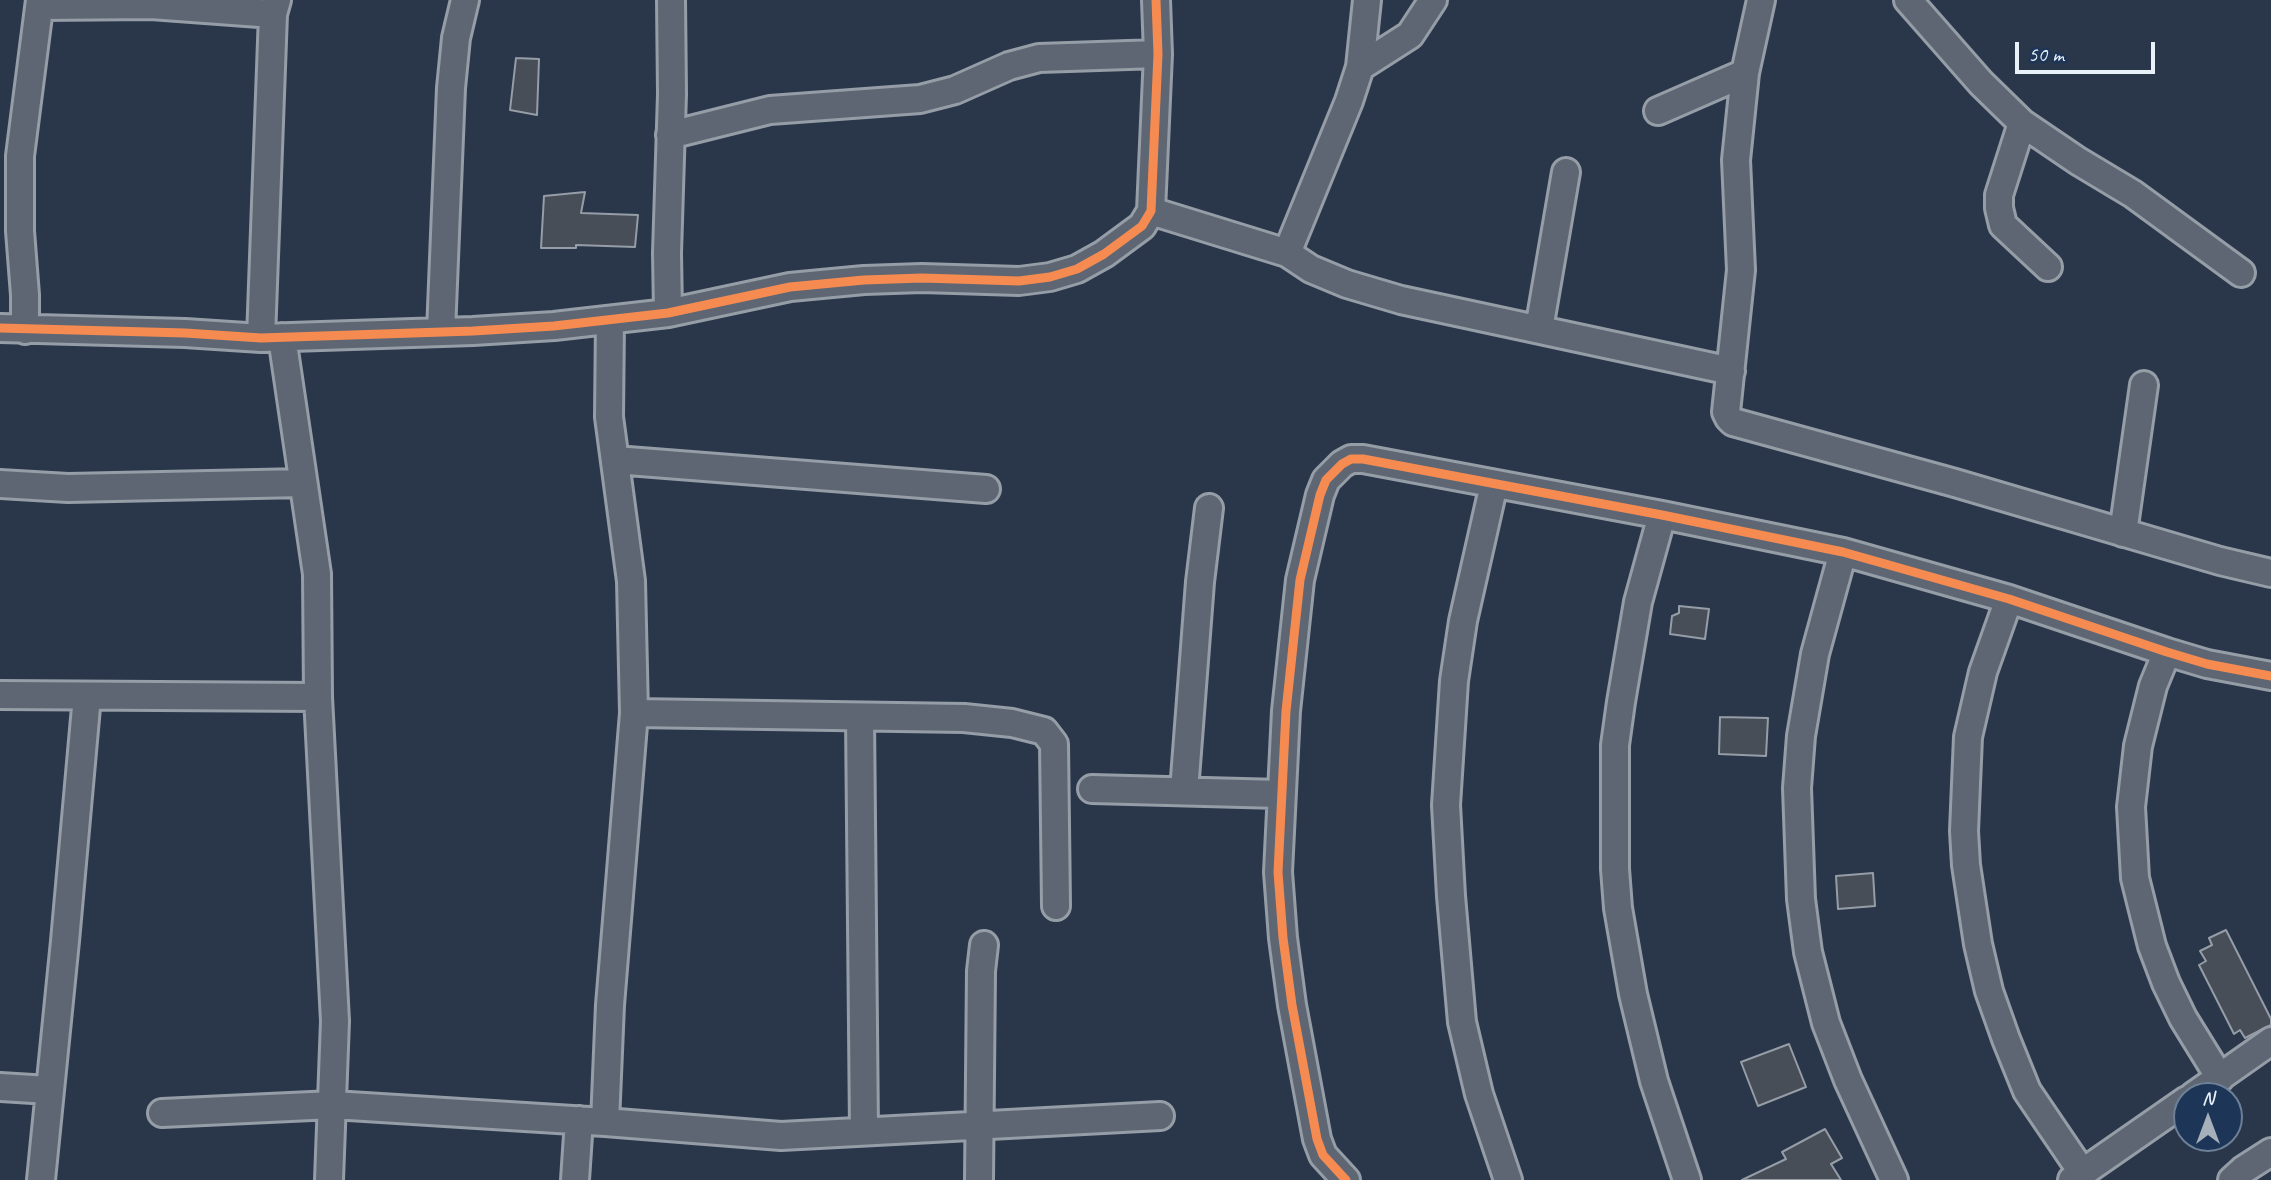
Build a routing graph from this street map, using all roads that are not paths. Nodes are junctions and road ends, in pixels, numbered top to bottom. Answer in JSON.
{"nodes":[{"id":1,"x":465,"y":0,"type":"edge"},
{"id":2,"x":671,"y":0,"type":"edge"},
{"id":3,"x":1156,"y":0,"type":"edge"},
{"id":4,"x":1367,"y":0,"type":"edge"},
{"id":5,"x":1433,"y":0,"type":"edge"},
{"id":6,"x":1761,"y":0,"type":"edge"},
{"id":7,"x":1908,"y":0,"type":"edge"},
{"id":8,"x":40,"y":3,"type":"edge"},
{"id":9,"x":275,"y":7,"type":"edge"},
{"id":10,"x":1158,"y":54,"type":"junction"},
{"id":11,"x":1360,"y":67,"type":"junction"},
{"id":12,"x":1745,"y":73,"type":"junction"},
{"id":13,"x":1658,"y":111,"type":"dead end"},
{"id":14,"x":2022,"y":123,"type":"junction"},
{"id":15,"x":670,"y":135,"type":"junction"},
{"id":16,"x":1566,"y":172,"type":"dead end"},
{"id":17,"x":1151,"y":211,"type":"junction"},
{"id":18,"x":1287,"y":253,"type":"junction"},
{"id":19,"x":2048,"y":267,"type":"dead end"},
{"id":20,"x":2241,"y":273,"type":"dead end"},
{"id":21,"x":668,"y":313,"type":"junction"},
{"id":22,"x":610,"y":320,"type":"junction"},
{"id":23,"x":13,"y":329,"type":"edge"},
{"id":24,"x":1539,"y":329,"type":"junction"},
{"id":25,"x":441,"y":332,"type":"junction"},
{"id":26,"x":271,"y":337,"type":"junction"},
{"id":27,"x":1731,"y":371,"type":"junction"},
{"id":28,"x":2144,"y":385,"type":"dead end"},
{"id":29,"x":615,"y":460,"type":"junction"},
{"id":30,"x":303,"y":483,"type":"junction"},
{"id":31,"x":0,"y":484,"type":"edge"},
{"id":32,"x":1494,"y":484,"type":"junction"},
{"id":33,"x":986,"y":489,"type":"dead end"},
{"id":34,"x":1209,"y":508,"type":"dead end"},
{"id":35,"x":1662,"y":515,"type":"junction"},
{"id":36,"x":2123,"y":533,"type":"junction"},
{"id":37,"x":1843,"y":552,"type":"junction"},
{"id":38,"x":2271,"y":573,"type":"edge"},
{"id":39,"x":2009,"y":598,"type":"junction"},
{"id":40,"x":2167,"y":652,"type":"junction"},
{"id":41,"x":2271,"y":676,"type":"edge"},
{"id":42,"x":0,"y":695,"type":"edge"},
{"id":43,"x":87,"y":696,"type":"junction"},
{"id":44,"x":318,"y":697,"type":"junction"},
{"id":45,"x":635,"y":713,"type":"junction"},
{"id":46,"x":860,"y":716,"type":"junction"},
{"id":47,"x":1091,"y":789,"type":"dead end"},
{"id":48,"x":1184,"y":791,"type":"junction"},
{"id":49,"x":1280,"y":794,"type":"junction"},
{"id":50,"x":1056,"y":906,"type":"dead end"},
{"id":51,"x":984,"y":945,"type":"dead end"},
{"id":52,"x":2271,"y":1041,"type":"edge"},
{"id":53,"x":2220,"y":1078,"type":"junction"},
{"id":54,"x":2214,"y":1082,"type":"edge"},
{"id":55,"x":0,"y":1087,"type":"edge"},
{"id":56,"x":49,"y":1090,"type":"junction"},
{"id":57,"x":333,"y":1105,"type":"junction"},
{"id":58,"x":2173,"y":1110,"type":"edge"},
{"id":59,"x":162,"y":1113,"type":"dead end"},
{"id":60,"x":1160,"y":1115,"type":"dead end"},
{"id":61,"x":579,"y":1121,"type":"junction"},
{"id":62,"x":605,"y":1122,"type":"junction"},
{"id":63,"x":979,"y":1126,"type":"junction"},
{"id":64,"x":864,"y":1131,"type":"junction"},
{"id":65,"x":2271,"y":1152,"type":"edge"},
{"id":66,"x":2077,"y":1176,"type":"edge"},
{"id":67,"x":40,"y":1180,"type":"edge"},
{"id":68,"x":329,"y":1180,"type":"edge"},
{"id":69,"x":575,"y":1180,"type":"edge"},
{"id":70,"x":979,"y":1180,"type":"edge"},
{"id":71,"x":1346,"y":1180,"type":"edge"},
{"id":72,"x":1508,"y":1180,"type":"edge"},
{"id":73,"x":1687,"y":1180,"type":"edge"},
{"id":74,"x":1895,"y":1180,"type":"edge"},
{"id":75,"x":2232,"y":1180,"type":"edge"}],
"edges":[{"from":1,"to":25,"type":"street"},
{"from":2,"to":15,"type":"street"},
{"from":3,"to":10,"type":"street"},
{"from":4,"to":11,"type":"street"},
{"from":5,"to":11,"type":"street"},
{"from":6,"to":12,"type":"street"},
{"from":7,"to":14,"type":"street"},
{"from":8,"to":9,"type":"street"},
{"from":8,"to":23,"type":"street"},
{"from":9,"to":26,"type":"street"},
{"from":10,"to":15,"type":"street"},
{"from":10,"to":17,"type":"street"},
{"from":11,"to":18,"type":"street"},
{"from":12,"to":13,"type":"street"},
{"from":12,"to":27,"type":"street"},
{"from":14,"to":19,"type":"street"},
{"from":14,"to":20,"type":"street"},
{"from":15,"to":21,"type":"street"},
{"from":16,"to":24,"type":"street"},
{"from":17,"to":18,"type":"street"},
{"from":17,"to":21,"type":"street"},
{"from":18,"to":24,"type":"street"},
{"from":21,"to":22,"type":"street"},
{"from":22,"to":25,"type":"street"},
{"from":22,"to":29,"type":"street"},
{"from":23,"to":26,"type":"street"},
{"from":24,"to":27,"type":"street"},
{"from":25,"to":26,"type":"street"},
{"from":26,"to":30,"type":"street"},
{"from":27,"to":36,"type":"street"},
{"from":28,"to":36,"type":"street"},
{"from":29,"to":33,"type":"street"},
{"from":29,"to":45,"type":"street"},
{"from":30,"to":31,"type":"street"},
{"from":30,"to":44,"type":"street"},
{"from":32,"to":35,"type":"street"},
{"from":32,"to":49,"type":"street"},
{"from":32,"to":72,"type":"street"},
{"from":34,"to":48,"type":"street"},
{"from":35,"to":37,"type":"street"},
{"from":35,"to":73,"type":"street"},
{"from":36,"to":38,"type":"street"},
{"from":37,"to":39,"type":"street"},
{"from":37,"to":74,"type":"street"},
{"from":39,"to":40,"type":"street"},
{"from":39,"to":66,"type":"street"},
{"from":40,"to":41,"type":"street"},
{"from":40,"to":53,"type":"street"},
{"from":42,"to":43,"type":"street"},
{"from":43,"to":44,"type":"street"},
{"from":43,"to":56,"type":"street"},
{"from":44,"to":57,"type":"street"},
{"from":45,"to":46,"type":"street"},
{"from":45,"to":62,"type":"street"},
{"from":46,"to":50,"type":"street"},
{"from":46,"to":64,"type":"street"},
{"from":47,"to":48,"type":"street"},
{"from":48,"to":49,"type":"street"},
{"from":49,"to":71,"type":"street"},
{"from":51,"to":63,"type":"street"},
{"from":52,"to":53,"type":"street"},
{"from":53,"to":54,"type":"street"},
{"from":55,"to":56,"type":"street"},
{"from":56,"to":67,"type":"street"},
{"from":57,"to":59,"type":"street"},
{"from":57,"to":61,"type":"street"},
{"from":57,"to":68,"type":"street"},
{"from":58,"to":66,"type":"street"},
{"from":60,"to":63,"type":"street"},
{"from":61,"to":62,"type":"street"},
{"from":61,"to":69,"type":"street"},
{"from":62,"to":64,"type":"street"},
{"from":63,"to":64,"type":"street"},
{"from":63,"to":70,"type":"street"},
{"from":65,"to":75,"type":"street"}]}
